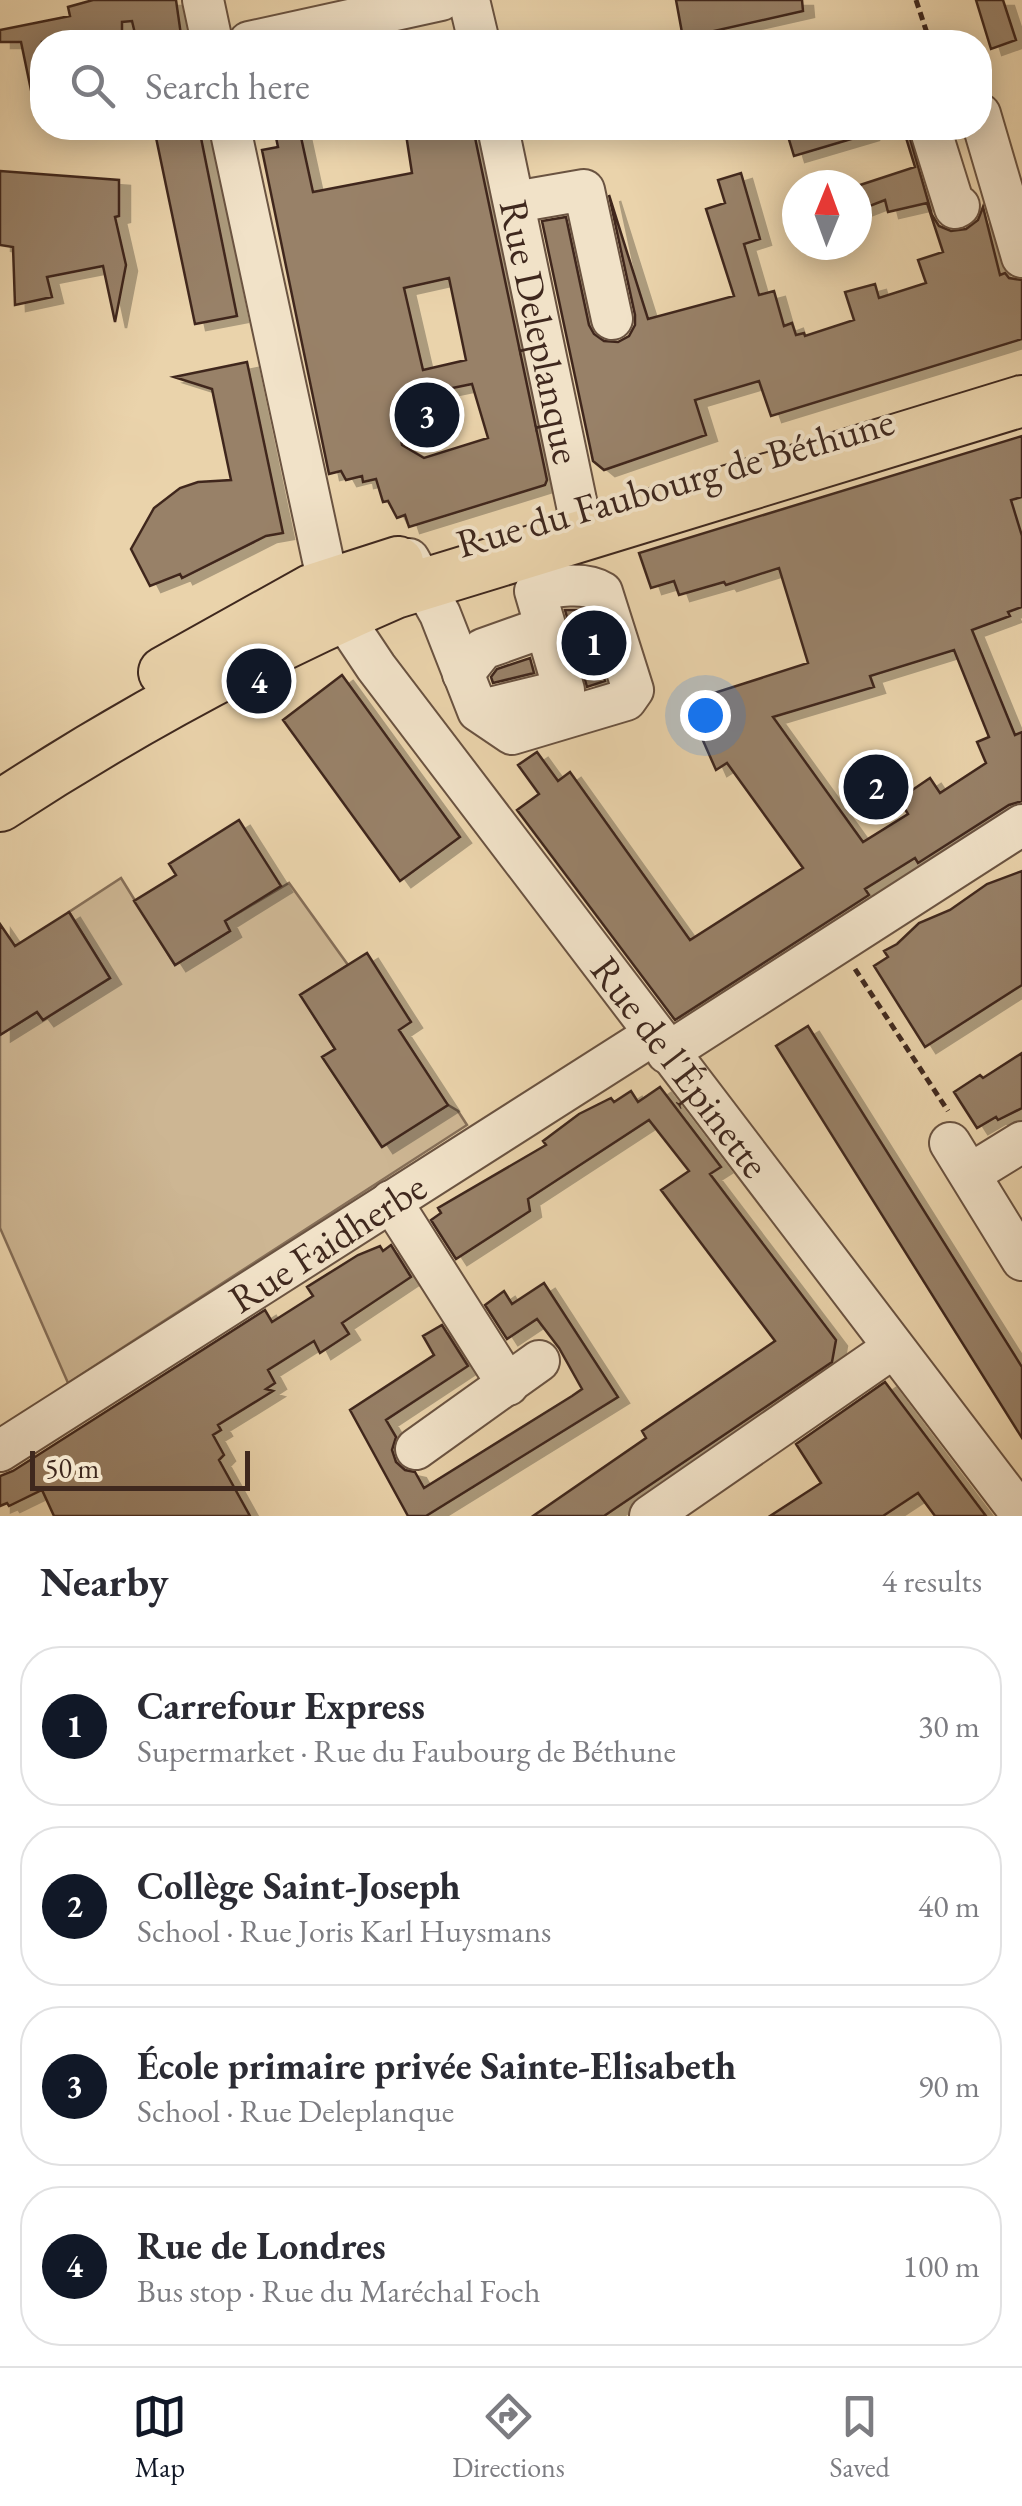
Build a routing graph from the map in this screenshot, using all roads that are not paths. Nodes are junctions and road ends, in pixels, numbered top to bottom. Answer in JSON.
{"nodes":[{"id":1,"x":203,"y":0,"type":"edge"},
{"id":2,"x":442,"y":0,"type":"edge"},
{"id":3,"x":469,"y":0,"type":"edge"},
{"id":4,"x":209,"y":30,"type":"edge"},
{"id":5,"x":303,"y":30,"type":"edge"},
{"id":6,"x":476,"y":30,"type":"edge"},
{"id":7,"x":233,"y":140,"type":"edge"},
{"id":8,"x":501,"y":140,"type":"edge"},
{"id":9,"x":934,"y":140,"type":"edge"},
{"id":10,"x":982,"y":140,"type":"edge"},
{"id":11,"x":986,"y":199,"type":"junction"},
{"id":12,"x":515,"y":202,"type":"junction"},
{"id":13,"x":1022,"y":256,"type":"edge"},
{"id":14,"x":612,"y":318,"type":"dead end"},
{"id":15,"x":1022,"y":380,"type":"edge"},
{"id":16,"x":1022,"y":402,"type":"edge"},
{"id":17,"x":415,"y":571,"type":"junction"},
{"id":18,"x":555,"y":580,"type":"junction"},
{"id":19,"x":335,"y":600,"type":"junction"},
{"id":20,"x":456,"y":656,"type":"junction"},
{"id":21,"x":478,"y":711,"type":"junction"},
{"id":22,"x":0,"y":773,"type":"edge"},
{"id":23,"x":0,"y":806,"type":"edge"},
{"id":24,"x":1022,"y":825,"type":"edge"},
{"id":25,"x":660,"y":1044,"type":"junction"},
{"id":26,"x":1022,"y":1142,"type":"edge"},
{"id":27,"x":392,"y":1201,"type":"junction"},
{"id":28,"x":1022,"y":1260,"type":"edge"},
{"id":29,"x":893,"y":1348,"type":"junction"},
{"id":30,"x":416,"y":1449,"type":"dead end"},
{"id":31,"x":0,"y":1451,"type":"edge"},
{"id":32,"x":1022,"y":1515,"type":"edge"},
{"id":33,"x":650,"y":1516,"type":"edge"}],
"edges":[{"from":1,"to":4,"type":"street"},
{"from":2,"to":5,"type":"street"},
{"from":3,"to":6,"type":"street"},
{"from":7,"to":19,"type":"street"},
{"from":8,"to":12,"type":"street","name":"Rue Deleplanque"},
{"from":9,"to":11,"type":"street"},
{"from":10,"to":11,"type":"street"},
{"from":11,"to":13,"type":"street"},
{"from":12,"to":14,"type":"street"},
{"from":12,"to":18,"type":"street","name":"Rue Deleplanque"},
{"from":15,"to":18,"type":"main road","name":"Rue du Faubourg de Béthune"},
{"from":16,"to":18,"type":"main road","name":"Rue du Faubourg de Béthune"},
{"from":17,"to":18,"type":"main road","name":"Rue du Faubourg de Béthune"},
{"from":17,"to":19,"type":"main road","name":"Rue du Faubourg de Béthune"},
{"from":17,"to":20,"type":"street"},
{"from":18,"to":20,"type":"street"},
{"from":18,"to":21,"type":"street","name":"Rue Deleplanque"},
{"from":18,"to":21,"type":"street"},
{"from":19,"to":22,"type":"main road"},
{"from":19,"to":23,"type":"main road"},
{"from":19,"to":25,"type":"street","name":"Rue de l'Épinette"},
{"from":20,"to":21,"type":"street"},
{"from":24,"to":25,"type":"street","name":"Rue Faidherbe"},
{"from":25,"to":27,"type":"street","name":"Rue Faidherbe"},
{"from":25,"to":29,"type":"street","name":"Rue de l'Épinette"},
{"from":26,"to":28,"type":"street"},
{"from":27,"to":30,"type":"street"},
{"from":27,"to":31,"type":"street","name":"Rue Faidherbe"},
{"from":29,"to":32,"type":"street","name":"Rue de l'Épinette"},
{"from":29,"to":33,"type":"street"}]}
